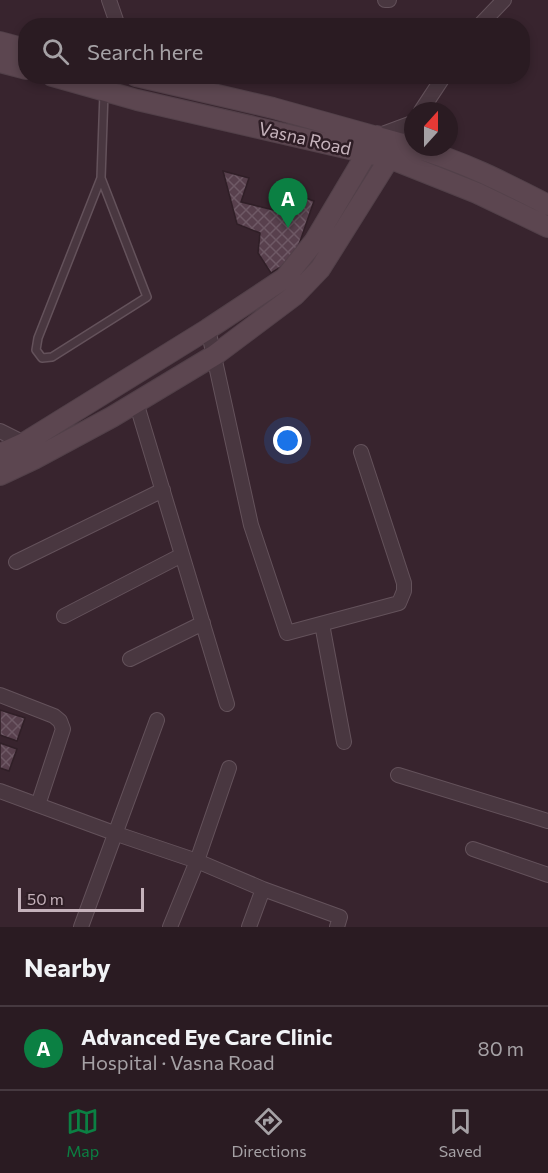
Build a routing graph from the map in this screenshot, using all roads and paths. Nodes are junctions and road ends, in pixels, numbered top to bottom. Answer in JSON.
{"nodes":[{"id":1,"x":109,"y":0,"type":"edge"},
{"id":2,"x":504,"y":0,"type":"edge"},
{"id":3,"x":115,"y":18,"type":"edge"},
{"id":4,"x":487,"y":18,"type":"edge"},
{"id":5,"x":0,"y":42,"type":"edge"},
{"id":6,"x":18,"y":47,"type":"edge"},
{"id":7,"x":0,"y":62,"type":"edge"},
{"id":8,"x":18,"y":67,"type":"edge"},
{"id":9,"x":80,"y":84,"type":"edge"},
{"id":10,"x":168,"y":84,"type":"edge"},
{"id":11,"x":439,"y":84,"type":"edge"},
{"id":12,"x":104,"y":91,"type":"junction"},
{"id":13,"x":426,"y":102,"type":"edge"},
{"id":14,"x":404,"y":128,"type":"edge"},
{"id":15,"x":372,"y":144,"type":"junction"},
{"id":16,"x":404,"y":149,"type":"edge"},
{"id":17,"x":416,"y":156,"type":"edge"},
{"id":18,"x":441,"y":156,"type":"edge"},
{"id":19,"x":101,"y":178,"type":"junction"},
{"id":20,"x":548,"y":205,"type":"edge"},
{"id":21,"x":548,"y":227,"type":"edge"},
{"id":22,"x":208,"y":329,"type":"junction"},
{"id":23,"x":215,"y":354,"type":"junction"},
{"id":24,"x":136,"y":402,"type":"junction"},
{"id":25,"x":0,"y":431,"type":"edge"},
{"id":26,"x":24,"y":443,"type":"junction"},
{"id":27,"x":361,"y":452,"type":"dead end"},
{"id":28,"x":0,"y":454,"type":"edge"},
{"id":29,"x":0,"y":474,"type":"edge"},
{"id":30,"x":163,"y":490,"type":"junction"},
{"id":31,"x":182,"y":555,"type":"junction"},
{"id":32,"x":16,"y":562,"type":"dead end"},
{"id":33,"x":64,"y":616,"type":"dead end"},
{"id":34,"x":203,"y":623,"type":"junction"},
{"id":35,"x":322,"y":624,"type":"junction"},
{"id":36,"x":130,"y":659,"type":"dead end"},
{"id":37,"x":0,"y":695,"type":"edge"},
{"id":38,"x":227,"y":704,"type":"dead end"},
{"id":39,"x":157,"y":720,"type":"dead end"},
{"id":40,"x":344,"y":742,"type":"dead end"},
{"id":41,"x":229,"y":768,"type":"dead end"},
{"id":42,"x":398,"y":775,"type":"dead end"},
{"id":43,"x":0,"y":791,"type":"edge"},
{"id":44,"x":38,"y":805,"type":"junction"},
{"id":45,"x":548,"y":822,"type":"edge"},
{"id":46,"x":114,"y":834,"type":"junction"},
{"id":47,"x":473,"y":849,"type":"dead end"},
{"id":48,"x":197,"y":861,"type":"junction"},
{"id":49,"x":548,"y":875,"type":"edge"},
{"id":50,"x":263,"y":889,"type":"junction"},
{"id":51,"x":81,"y":927,"type":"edge"},
{"id":52,"x":170,"y":927,"type":"edge"},
{"id":53,"x":249,"y":927,"type":"edge"},
{"id":54,"x":337,"y":927,"type":"edge"}],
"edges":[{"from":1,"to":3,"type":"street"},
{"from":2,"to":4,"type":"street"},
{"from":5,"to":6,"type":"street"},
{"from":7,"to":8,"type":"street"},
{"from":9,"to":12,"type":"street","name":"Vasna Road"},
{"from":10,"to":15,"type":"street","name":"Vasna Road"},
{"from":11,"to":13,"type":"street"},
{"from":12,"to":15,"type":"street","name":"Vasna Road"},
{"from":12,"to":19,"type":"lane"},
{"from":14,"to":15,"type":"street"},
{"from":15,"to":16,"type":"street","name":"Vasna Road"},
{"from":15,"to":22,"type":"street"},
{"from":16,"to":23,"type":"street"},
{"from":17,"to":21,"type":"street","name":"Vasna Road"},
{"from":18,"to":20,"type":"street","name":"Vasna Road"},
{"from":19,"to":19,"type":"lane"},
{"from":22,"to":23,"type":"street"},
{"from":22,"to":26,"type":"street"},
{"from":23,"to":24,"type":"street"},
{"from":23,"to":35,"type":"street"},
{"from":24,"to":29,"type":"street"},
{"from":24,"to":30,"type":"street"},
{"from":25,"to":26,"type":"street"},
{"from":26,"to":28,"type":"street"},
{"from":27,"to":35,"type":"street"},
{"from":30,"to":31,"type":"street"},
{"from":30,"to":32,"type":"street"},
{"from":31,"to":33,"type":"street"},
{"from":31,"to":34,"type":"street"},
{"from":34,"to":36,"type":"street"},
{"from":34,"to":38,"type":"street"},
{"from":35,"to":40,"type":"street"},
{"from":37,"to":44,"type":"street"},
{"from":39,"to":46,"type":"street"},
{"from":41,"to":48,"type":"street"},
{"from":42,"to":45,"type":"street"},
{"from":43,"to":44,"type":"street"},
{"from":44,"to":46,"type":"street"},
{"from":46,"to":48,"type":"street"},
{"from":46,"to":51,"type":"street"},
{"from":47,"to":49,"type":"street"},
{"from":48,"to":50,"type":"street"},
{"from":48,"to":52,"type":"street"},
{"from":50,"to":53,"type":"street"},
{"from":50,"to":54,"type":"street"}]}
